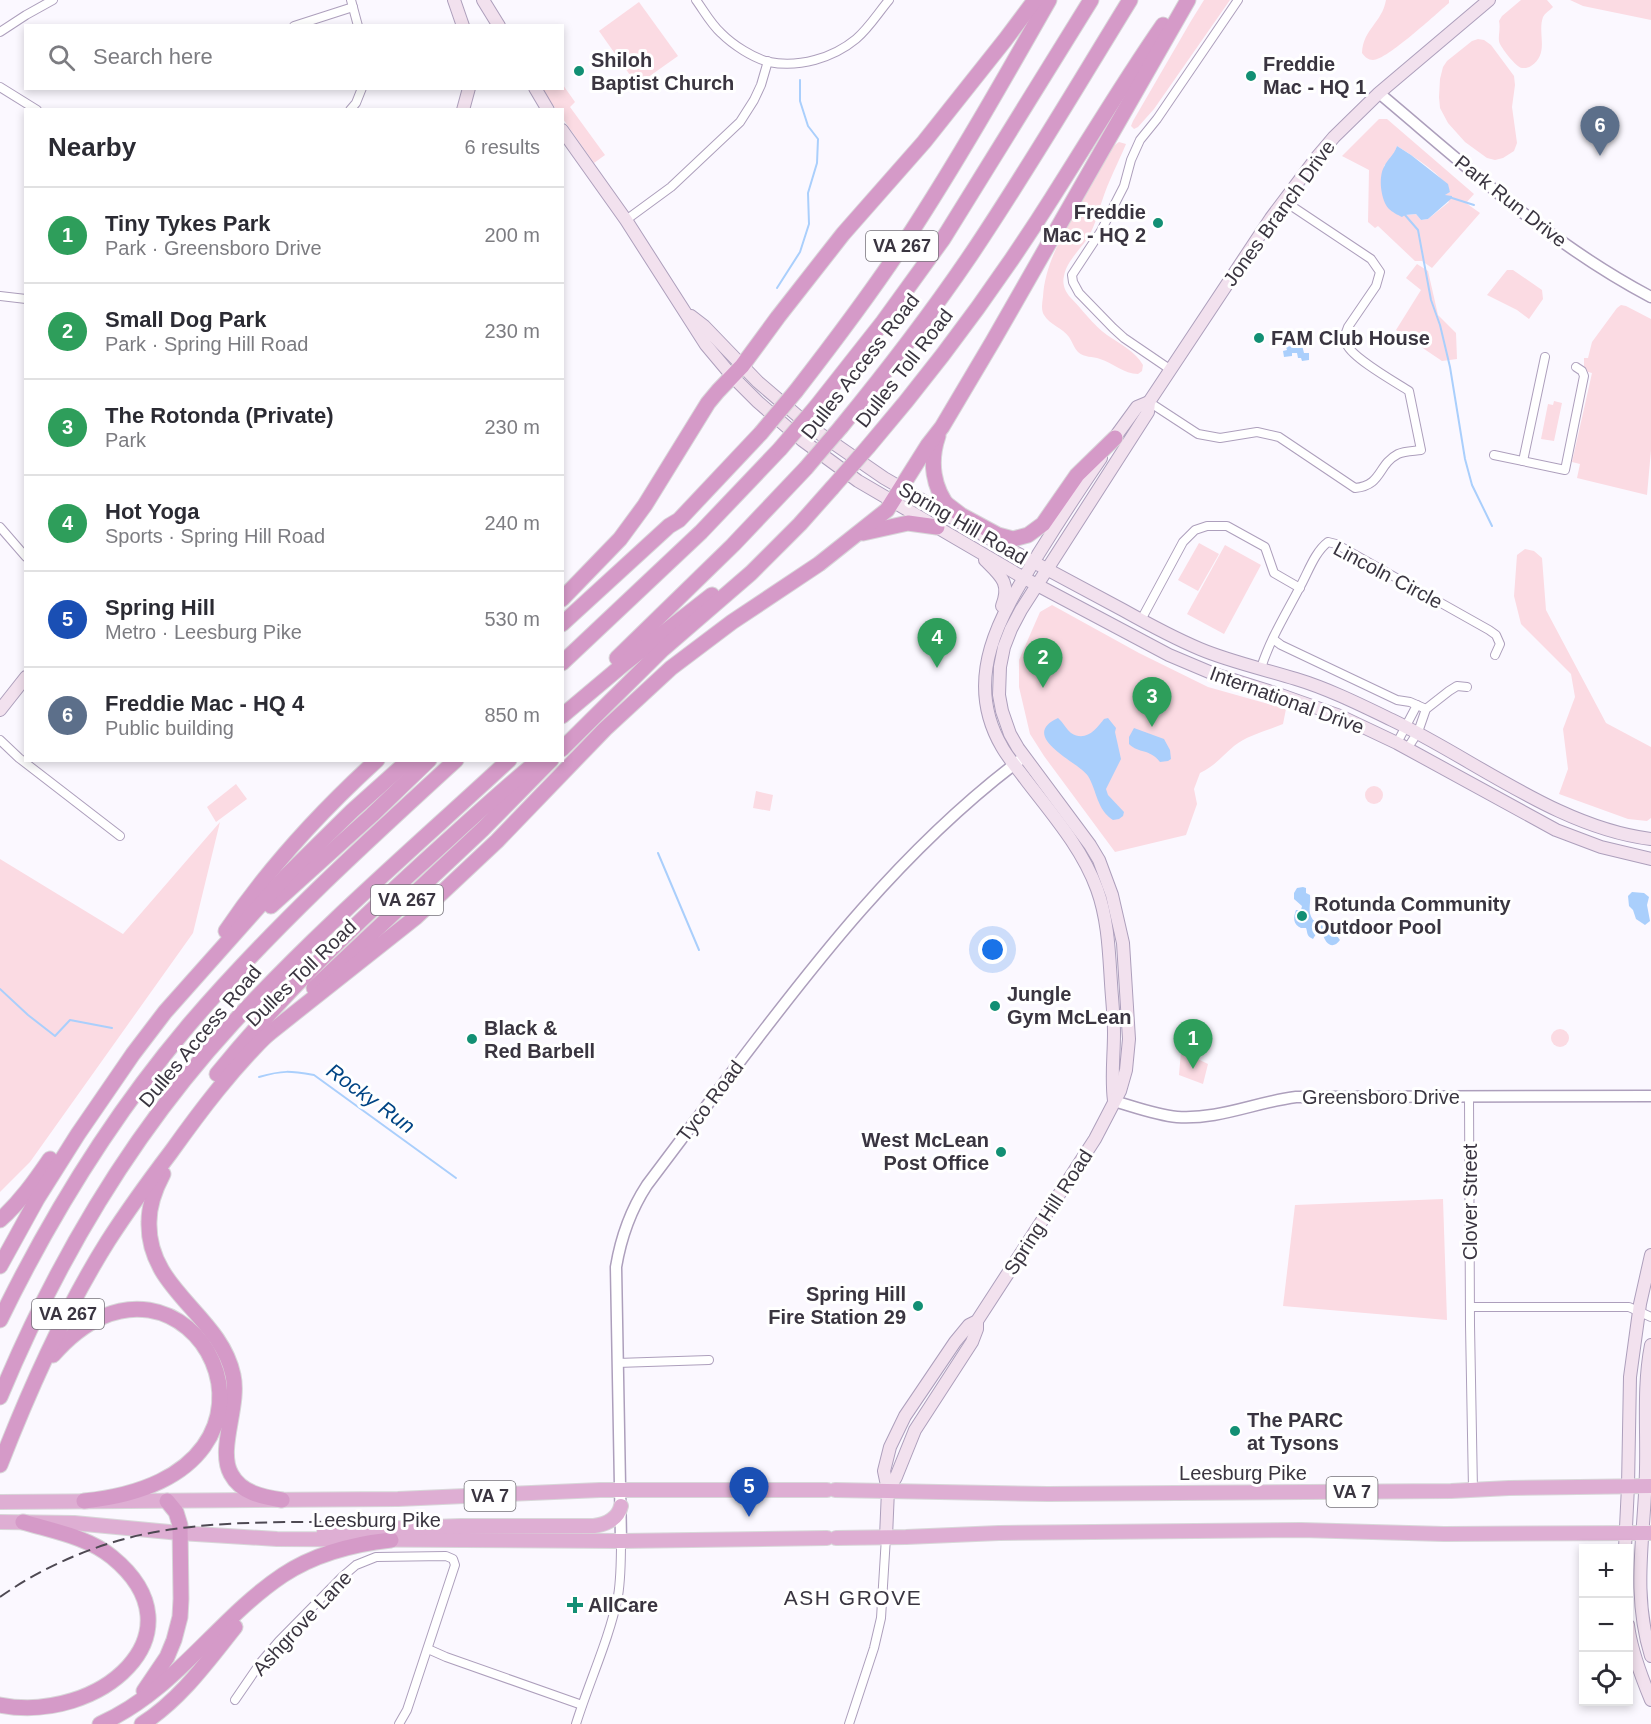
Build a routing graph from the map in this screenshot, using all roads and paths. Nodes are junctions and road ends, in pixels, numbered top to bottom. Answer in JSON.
{"nodes":[{"id":1,"x":53,"y":0,"type":"edge"},
{"id":2,"x":454,"y":0,"type":"edge"},
{"id":3,"x":483,"y":0,"type":"edge"},
{"id":4,"x":696,"y":0,"type":"edge"},
{"id":5,"x":889,"y":0,"type":"edge"},
{"id":6,"x":1035,"y":0,"type":"edge"},
{"id":7,"x":1049,"y":0,"type":"edge"},
{"id":8,"x":1084,"y":0,"type":"edge"},
{"id":9,"x":1091,"y":0,"type":"edge"},
{"id":10,"x":1130,"y":0,"type":"edge"},
{"id":11,"x":1181,"y":0,"type":"edge"},
{"id":12,"x":1188,"y":0,"type":"edge"},
{"id":13,"x":1238,"y":0,"type":"edge"},
{"id":14,"x":1489,"y":0,"type":"edge"},
{"id":15,"x":352,"y":4,"type":"edge"},
{"id":16,"x":299,"y":24,"type":"edge"},
{"id":17,"x":357,"y":24,"type":"edge"},
{"id":18,"x":462,"y":24,"type":"edge"},
{"id":19,"x":498,"y":24,"type":"edge"},
{"id":20,"x":0,"y":32,"type":"edge"},
{"id":21,"x":768,"y":62,"type":"junction"},
{"id":22,"x":1053,"y":62,"type":"junction"},
{"id":23,"x":0,"y":87,"type":"edge"},
{"id":24,"x":361,"y":90,"type":"edge"},
{"id":25,"x":468,"y":90,"type":"edge"},
{"id":26,"x":536,"y":90,"type":"edge"},
{"id":27,"x":1379,"y":93,"type":"junction"},
{"id":28,"x":34,"y":108,"type":"edge"},
{"id":29,"x":352,"y":108,"type":"edge"},
{"id":30,"x":464,"y":108,"type":"edge"},
{"id":31,"x":547,"y":108,"type":"edge"},
{"id":32,"x":564,"y":133,"type":"edge"},
{"id":33,"x":1284,"y":201,"type":"junction"},
{"id":34,"x":626,"y":220,"type":"junction"},
{"id":35,"x":0,"y":296,"type":"edge"},
{"id":36,"x":1651,"y":297,"type":"edge"},
{"id":37,"x":24,"y":299,"type":"edge"},
{"id":38,"x":1545,"y":357,"type":"dead end"},
{"id":39,"x":1576,"y":367,"type":"dead end"},
{"id":40,"x":1171,"y":370,"type":"junction"},
{"id":41,"x":737,"y":371,"type":"junction"},
{"id":42,"x":1149,"y":402,"type":"junction"},
{"id":43,"x":942,"y":427,"type":"junction"},
{"id":44,"x":1115,"y":438,"type":"junction"},
{"id":45,"x":1494,"y":455,"type":"dead end"},
{"id":46,"x":1523,"y":461,"type":"junction"},
{"id":47,"x":831,"y":489,"type":"junction"},
{"id":48,"x":898,"y":495,"type":"junction"},
{"id":49,"x":944,"y":502,"type":"junction"},
{"id":50,"x":679,"y":520,"type":"junction"},
{"id":51,"x":0,"y":527,"type":"edge"},
{"id":52,"x":937,"y":527,"type":"junction"},
{"id":53,"x":972,"y":529,"type":"junction"},
{"id":54,"x":860,"y":533,"type":"junction"},
{"id":55,"x":974,"y":549,"type":"junction"},
{"id":56,"x":24,"y":555,"type":"edge"},
{"id":57,"x":1033,"y":563,"type":"junction"},
{"id":58,"x":1046,"y":570,"type":"junction"},
{"id":59,"x":1024,"y":578,"type":"junction"},
{"id":60,"x":1036,"y":585,"type":"junction"},
{"id":61,"x":1300,"y":588,"type":"junction"},
{"id":62,"x":564,"y":597,"type":"edge"},
{"id":63,"x":1141,"y":620,"type":"junction"},
{"id":64,"x":564,"y":622,"type":"edge"},
{"id":65,"x":996,"y":629,"type":"junction"},
{"id":66,"x":564,"y":634,"type":"edge"},
{"id":67,"x":1273,"y":639,"type":"junction"},
{"id":68,"x":1496,"y":654,"type":"dead end"},
{"id":69,"x":564,"y":661,"type":"edge"},
{"id":70,"x":1261,"y":668,"type":"junction"},
{"id":71,"x":24,"y":680,"type":"edge"},
{"id":72,"x":1467,"y":687,"type":"dead end"},
{"id":73,"x":1417,"y":705,"type":"junction"},
{"id":74,"x":564,"y":708,"type":"edge"},
{"id":75,"x":1426,"y":709,"type":"junction"},
{"id":76,"x":0,"y":710,"type":"edge"},
{"id":77,"x":600,"y":711,"type":"junction"},
{"id":78,"x":564,"y":714,"type":"edge"},
{"id":79,"x":1406,"y":726,"type":"junction"},
{"id":80,"x":1418,"y":732,"type":"junction"},
{"id":81,"x":0,"y":740,"type":"edge"},
{"id":82,"x":564,"y":740,"type":"edge"},
{"id":83,"x":1402,"y":746,"type":"junction"},
{"id":84,"x":564,"y":747,"type":"edge"},
{"id":85,"x":1024,"y":756,"type":"junction"},
{"id":86,"x":24,"y":762,"type":"edge"},
{"id":87,"x":24,"y":762,"type":"edge"},
{"id":88,"x":374,"y":762,"type":"edge"},
{"id":89,"x":407,"y":762,"type":"edge"},
{"id":90,"x":427,"y":762,"type":"edge"},
{"id":91,"x":454,"y":762,"type":"edge"},
{"id":92,"x":506,"y":762,"type":"edge"},
{"id":93,"x":512,"y":762,"type":"edge"},
{"id":94,"x":537,"y":762,"type":"edge"},
{"id":95,"x":549,"y":762,"type":"edge"},
{"id":96,"x":1014,"y":764,"type":"junction"},
{"id":97,"x":120,"y":836,"type":"dead end"},
{"id":98,"x":1651,"y":839,"type":"edge"},
{"id":99,"x":422,"y":840,"type":"junction"},
{"id":100,"x":1651,"y":859,"type":"edge"},
{"id":101,"x":192,"y":980,"type":"junction"},
{"id":102,"x":262,"y":1039,"type":"junction"},
{"id":103,"x":133,"y":1054,"type":"junction"},
{"id":104,"x":1651,"y":1096,"type":"edge"},
{"id":105,"x":1469,"y":1097,"type":"junction"},
{"id":106,"x":1114,"y":1101,"type":"junction"},
{"id":107,"x":197,"y":1115,"type":"junction"},
{"id":108,"x":0,"y":1220,"type":"edge"},
{"id":109,"x":108,"y":1242,"type":"junction"},
{"id":110,"x":1651,"y":1255,"type":"edge"},
{"id":111,"x":0,"y":1266,"type":"edge"},
{"id":112,"x":1470,"y":1307,"type":"junction"},
{"id":113,"x":1639,"y":1312,"type":"junction"},
{"id":114,"x":1651,"y":1317,"type":"edge"},
{"id":115,"x":0,"y":1320,"type":"edge"},
{"id":116,"x":1651,"y":1345,"type":"edge"},
{"id":117,"x":709,"y":1360,"type":"dead end"},
{"id":118,"x":617,"y":1363,"type":"junction"},
{"id":119,"x":32,"y":1388,"type":"junction"},
{"id":120,"x":0,"y":1397,"type":"edge"},
{"id":121,"x":0,"y":1465,"type":"edge"},
{"id":122,"x":1628,"y":1486,"type":"junction"},
{"id":123,"x":1648,"y":1486,"type":"edge"},
{"id":124,"x":620,"y":1490,"type":"junction"},
{"id":125,"x":888,"y":1490,"type":"junction"},
{"id":126,"x":1473,"y":1490,"type":"junction"},
{"id":127,"x":282,"y":1500,"type":"junction"},
{"id":128,"x":84,"y":1501,"type":"junction"},
{"id":129,"x":167,"y":1501,"type":"junction"},
{"id":130,"x":0,"y":1502,"type":"edge"},
{"id":131,"x":621,"y":1506,"type":"junction"},
{"id":132,"x":0,"y":1522,"type":"edge"},
{"id":133,"x":23,"y":1522,"type":"junction"},
{"id":134,"x":180,"y":1533,"type":"junction"},
{"id":135,"x":1625,"y":1533,"type":"junction"},
{"id":136,"x":1646,"y":1533,"type":"edge"},
{"id":137,"x":886,"y":1537,"type":"junction"},
{"id":138,"x":277,"y":1539,"type":"junction"},
{"id":139,"x":391,"y":1540,"type":"junction"},
{"id":140,"x":621,"y":1541,"type":"junction"},
{"id":141,"x":1625,"y":1544,"type":"edge"},
{"id":142,"x":265,"y":1589,"type":"junction"},
{"id":143,"x":1633,"y":1643,"type":"edge"},
{"id":144,"x":428,"y":1649,"type":"junction"},
{"id":145,"x":1651,"y":1656,"type":"edge"},
{"id":146,"x":235,"y":1700,"type":"dead end"},
{"id":147,"x":1651,"y":1700,"type":"edge"},
{"id":148,"x":0,"y":1705,"type":"edge"},
{"id":149,"x":582,"y":1705,"type":"junction"},
{"id":150,"x":121,"y":1714,"type":"junction"},
{"id":151,"x":93,"y":1720,"type":"edge"},
{"id":152,"x":42,"y":1721,"type":"dead end"},
{"id":153,"x":142,"y":1724,"type":"edge"},
{"id":154,"x":399,"y":1724,"type":"edge"},
{"id":155,"x":576,"y":1724,"type":"edge"},
{"id":156,"x":849,"y":1724,"type":"edge"}],
"edges":[{"from":1,"to":20,"type":"street"},
{"from":2,"to":18,"type":"main road"},
{"from":3,"to":19,"type":"main road"},
{"from":4,"to":21,"type":"street"},
{"from":5,"to":21,"type":"street"},
{"from":6,"to":41,"type":"highway"},
{"from":7,"to":50,"type":"highway","number":"VA 267","bridge":true},
{"from":8,"to":22,"type":"highway"},
{"from":9,"to":22,"type":"highway","name":"Dulles Access Road"},
{"from":10,"to":74,"type":"highway","name":"Dulles Access Road","bridge":true},
{"from":11,"to":47,"type":"highway","name":"Dulles Toll Road","bridge":true},
{"from":12,"to":43,"type":"highway"},
{"from":13,"to":40,"type":"street"},
{"from":14,"to":27,"type":"main road","name":"Jones Branch Drive"},
{"from":15,"to":16,"type":"street"},
{"from":15,"to":17,"type":"street"},
{"from":21,"to":34,"type":"street"},
{"from":22,"to":69,"type":"highway","name":"Dulles Access Road","bridge":true},
{"from":23,"to":28,"type":"street"},
{"from":24,"to":29,"type":"street"},
{"from":25,"to":30,"type":"main road"},
{"from":26,"to":31,"type":"main road"},
{"from":27,"to":33,"type":"main road","name":"Jones Branch Drive"},
{"from":27,"to":36,"type":"street","name":"Park Run Drive"},
{"from":32,"to":34,"type":"main road","name":"Spring Hill Road"},
{"from":33,"to":40,"type":"main road","name":"Jones Branch Drive"},
{"from":33,"to":42,"type":"street"},
{"from":34,"to":41,"type":"main road","name":"Spring Hill Road"},
{"from":35,"to":37,"type":"street"},
{"from":38,"to":46,"type":"street"},
{"from":39,"to":46,"type":"street"},
{"from":40,"to":42,"type":"main road","name":"Jones Branch Drive"},
{"from":41,"to":48,"type":"main road","name":"Spring Hill Road"},
{"from":41,"to":62,"type":"highway"},
{"from":42,"to":44,"type":"main road","name":"Jones Branch Drive"},
{"from":42,"to":58,"type":"main road","name":"Jones Branch Drive"},
{"from":43,"to":48,"type":"highway"},
{"from":43,"to":49,"type":"highway"},
{"from":44,"to":49,"type":"highway"},
{"from":44,"to":57,"type":"main road","name":"Jones Branch Drive"},
{"from":45,"to":46,"type":"street"},
{"from":47,"to":77,"type":"highway","name":"Dulles Toll Road"},
{"from":47,"to":78,"type":"highway"},
{"from":48,"to":52,"type":"main road","name":"Spring Hill Road"},
{"from":48,"to":53,"type":"main road","name":"Spring Hill Road"},
{"from":48,"to":54,"type":"highway"},
{"from":49,"to":53,"type":"highway"},
{"from":50,"to":64,"type":"highway","number":"VA 267"},
{"from":50,"to":66,"type":"highway"},
{"from":51,"to":56,"type":"street"},
{"from":52,"to":54,"type":"highway"},
{"from":52,"to":55,"type":"main road","name":"Spring Hill Road"},
{"from":53,"to":57,"type":"main road","name":"Spring Hill Road"},
{"from":54,"to":102,"type":"highway"},
{"from":55,"to":59,"type":"main road","name":"Spring Hill Road"},
{"from":55,"to":65,"type":"main road"},
{"from":57,"to":58,"type":"main road","name":"Spring Hill Road"},
{"from":57,"to":59,"type":"main road","name":"Jones Branch Drive"},
{"from":58,"to":60,"type":"main road","name":"Spring Hill Road"},
{"from":58,"to":63,"type":"main road","name":"International Drive"},
{"from":59,"to":60,"type":"main road","name":"International Drive"},
{"from":59,"to":65,"type":"main road","name":"Spring Hill Road"},
{"from":60,"to":83,"type":"main road","name":"International Drive"},
{"from":60,"to":85,"type":"main road","name":"Spring Hill Road"},
{"from":61,"to":63,"type":"street"},
{"from":61,"to":67,"type":"street","name":"Lincoln Circle"},
{"from":61,"to":68,"type":"street","name":"Lincoln Circle"},
{"from":63,"to":70,"type":"main road","name":"International Drive"},
{"from":65,"to":96,"type":"main road","name":"Spring Hill Road"},
{"from":67,"to":70,"type":"street","name":"Lincoln Circle"},
{"from":67,"to":73,"type":"street"},
{"from":70,"to":79,"type":"main road","name":"International Drive"},
{"from":71,"to":76,"type":"main road"},
{"from":72,"to":75,"type":"street"},
{"from":73,"to":75,"type":"street"},
{"from":73,"to":79,"type":"street"},
{"from":75,"to":80,"type":"street"},
{"from":77,"to":82,"type":"highway","name":"Dulles Toll Road"},
{"from":77,"to":84,"type":"highway","name":"Dulles Toll Road"},
{"from":79,"to":80,"type":"main road","name":"International Drive"},
{"from":79,"to":83,"type":"street"},
{"from":80,"to":83,"type":"street"},
{"from":80,"to":98,"type":"main road","name":"International Drive"},
{"from":81,"to":86,"type":"street"},
{"from":83,"to":100,"type":"main road","name":"International Drive"},
{"from":85,"to":96,"type":"street","name":"Tyco Road"},
{"from":85,"to":106,"type":"main road","name":"Spring Hill Road"},
{"from":87,"to":97,"type":"street"},
{"from":88,"to":101,"type":"highway"},
{"from":89,"to":101,"type":"highway"},
{"from":90,"to":101,"type":"highway"},
{"from":91,"to":115,"type":"highway","name":"Dulles Access Road"},
{"from":92,"to":99,"type":"highway","name":"Dulles Access Road"},
{"from":93,"to":99,"type":"highway"},
{"from":94,"to":109,"type":"highway","name":"Dulles Toll Road","number":"VA 267"},
{"from":95,"to":102,"type":"highway","name":"Dulles Toll Road","number":"VA 267"},
{"from":96,"to":106,"type":"main road","name":"Spring Hill Road"},
{"from":96,"to":118,"type":"street","name":"Tyco Road"},
{"from":99,"to":120,"type":"highway","name":"Dulles Access Road"},
{"from":101,"to":103,"type":"highway"},
{"from":102,"to":107,"type":"highway","name":"Dulles Toll Road","number":"VA 267"},
{"from":103,"to":108,"type":"highway"},
{"from":103,"to":111,"type":"highway"},
{"from":104,"to":105,"type":"street","name":"Greensboro Drive"},
{"from":105,"to":106,"type":"street","name":"Greensboro Drive"},
{"from":105,"to":112,"type":"street","name":"Clover Street"},
{"from":106,"to":125,"type":"main road","name":"Spring Hill Road"},
{"from":107,"to":109,"type":"highway","name":"Dulles Toll Road","number":"VA 267"},
{"from":107,"to":127,"type":"highway"},
{"from":109,"to":119,"type":"highway","name":"Dulles Toll Road","number":"VA 267"},
{"from":110,"to":113,"type":"main road"},
{"from":112,"to":113,"type":"street"},
{"from":112,"to":126,"type":"street","name":"Clover Street"},
{"from":113,"to":114,"type":"street"},
{"from":113,"to":122,"type":"main road"},
{"from":116,"to":123,"type":"main road"},
{"from":117,"to":118,"type":"street"},
{"from":118,"to":124,"type":"street","name":"Tyco Road"},
{"from":119,"to":121,"type":"highway","name":"Dulles Toll Road","number":"VA 267"},
{"from":119,"to":128,"type":"highway"},
{"from":122,"to":123,"type":"highway","name":"Leesburg Pike","number":"VA 7"},
{"from":122,"to":126,"type":"highway","name":"Leesburg Pike","number":"VA 7"},
{"from":122,"to":135,"type":"main road"},
{"from":123,"to":136,"type":"main road"},
{"from":124,"to":125,"type":"highway","name":"Leesburg Pike","number":"VA 7"},
{"from":124,"to":127,"type":"highway","name":"Leesburg Pike","number":"VA 7"},
{"from":124,"to":131,"type":"street","name":"Tyco Road"},
{"from":125,"to":126,"type":"highway","name":"Leesburg Pike","number":"VA 7"},
{"from":125,"to":137,"type":"main road","name":"Spring Hill Road"},
{"from":127,"to":129,"type":"highway","name":"Leesburg Pike","number":"VA 7"},
{"from":128,"to":129,"type":"highway","name":"Leesburg Pike","number":"VA 7"},
{"from":128,"to":130,"type":"highway","name":"Leesburg Pike","number":"VA 7"},
{"from":129,"to":134,"type":"highway"},
{"from":131,"to":138,"type":"highway"},
{"from":131,"to":140,"type":"street","name":"Tyco Road"},
{"from":132,"to":133,"type":"highway","name":"Leesburg Pike","number":"VA 7"},
{"from":133,"to":134,"type":"highway","name":"Leesburg Pike","number":"VA 7"},
{"from":133,"to":151,"type":"highway"},
{"from":134,"to":138,"type":"highway","name":"Leesburg Pike","number":"VA 7"},
{"from":134,"to":150,"type":"highway"},
{"from":135,"to":136,"type":"highway","name":"Leesburg Pike","number":"VA 7"},
{"from":135,"to":137,"type":"highway","name":"Leesburg Pike","number":"VA 7"},
{"from":135,"to":141,"type":"main road"},
{"from":136,"to":145,"type":"main road"},
{"from":137,"to":140,"type":"highway","name":"Leesburg Pike","number":"VA 7"},
{"from":137,"to":156,"type":"street","name":"Spring Hill Road"},
{"from":138,"to":139,"type":"highway","name":"Leesburg Pike","number":"VA 7"},
{"from":139,"to":140,"type":"highway","name":"Leesburg Pike","number":"VA 7"},
{"from":139,"to":142,"type":"highway"},
{"from":140,"to":149,"type":"street"},
{"from":142,"to":150,"type":"highway"},
{"from":142,"to":153,"type":"highway"},
{"from":143,"to":147,"type":"main road"},
{"from":144,"to":146,"type":"street","name":"Ashgrove Lane"},
{"from":144,"to":149,"type":"street"},
{"from":144,"to":154,"type":"street","name":"Ashgrove Lane"},
{"from":148,"to":152,"type":"highway"},
{"from":149,"to":155,"type":"street"},
{"from":150,"to":151,"type":"highway"}]}
